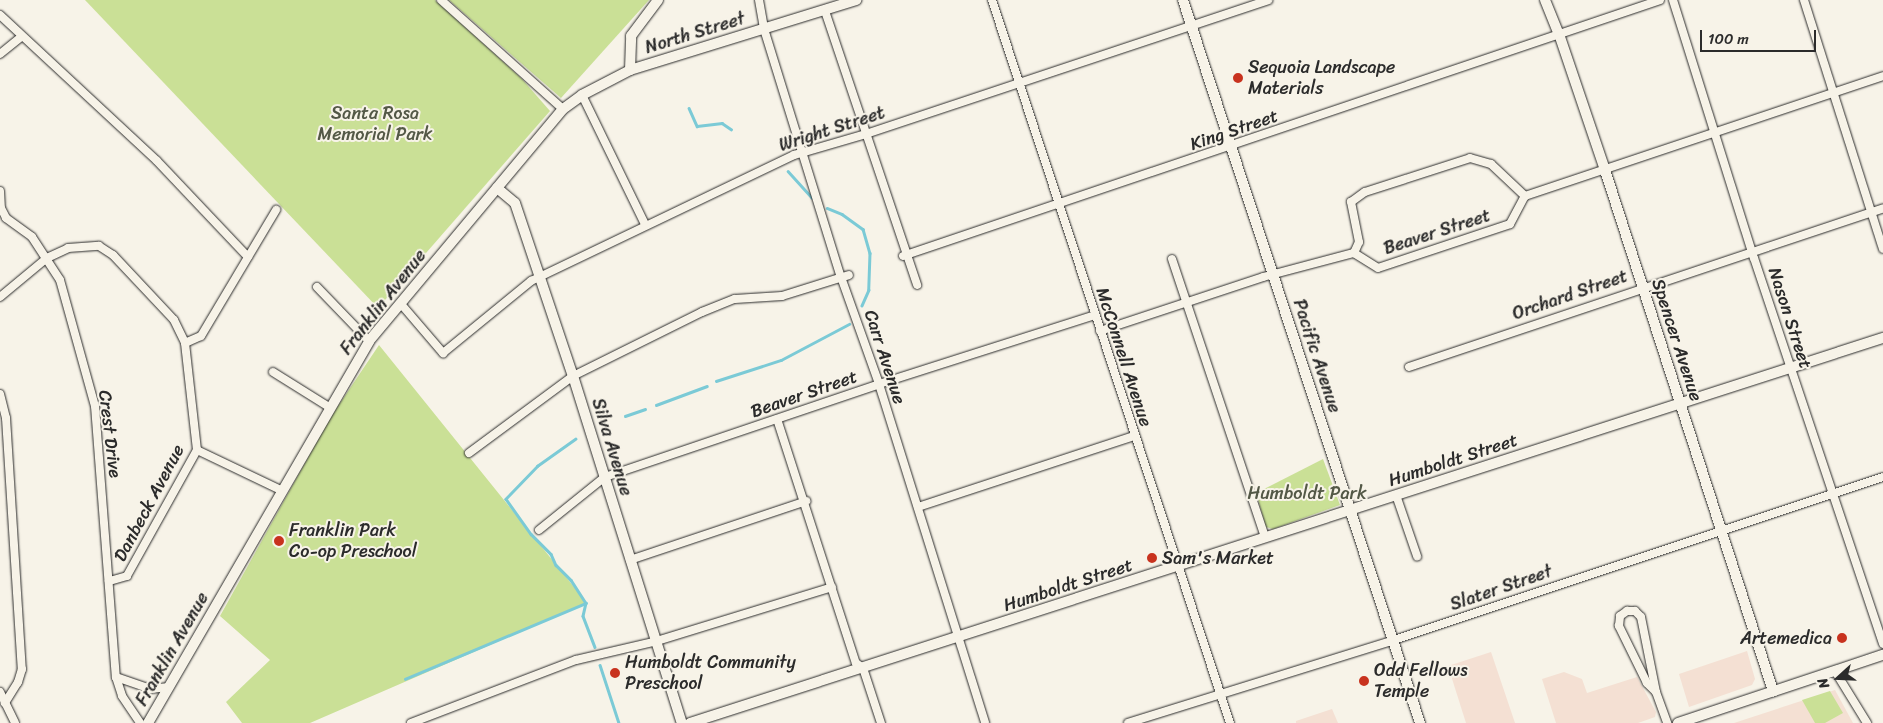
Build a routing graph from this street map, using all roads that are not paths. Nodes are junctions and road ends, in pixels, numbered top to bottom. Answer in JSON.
{"nodes":[{"id":1,"x":441,"y":0,"type":"edge"},
{"id":2,"x":658,"y":0,"type":"edge"},
{"id":3,"x":759,"y":0,"type":"edge"},
{"id":4,"x":856,"y":0,"type":"edge"},
{"id":5,"x":992,"y":0,"type":"edge"},
{"id":6,"x":1183,"y":0,"type":"edge"},
{"id":7,"x":1268,"y":0,"type":"edge"},
{"id":8,"x":1544,"y":0,"type":"edge"},
{"id":9,"x":1660,"y":0,"type":"edge"},
{"id":10,"x":1672,"y":0,"type":"edge"},
{"id":11,"x":1804,"y":0,"type":"edge"},
{"id":12,"x":824,"y":11,"type":"junction"},
{"id":13,"x":0,"y":15,"type":"edge"},
{"id":14,"x":1192,"y":26,"type":"junction"},
{"id":15,"x":764,"y":29,"type":"junction"},
{"id":16,"x":1560,"y":34,"type":"junction"},
{"id":17,"x":22,"y":36,"type":"junction"},
{"id":18,"x":0,"y":54,"type":"edge"},
{"id":19,"x":630,"y":70,"type":"junction"},
{"id":20,"x":1883,"y":76,"type":"edge"},
{"id":21,"x":1018,"y":83,"type":"junction"},
{"id":22,"x":1833,"y":93,"type":"junction"},
{"id":23,"x":582,"y":94,"type":"junction"},
{"id":24,"x":563,"y":109,"type":"junction"},
{"id":25,"x":1714,"y":131,"type":"junction"},
{"id":26,"x":866,"y":134,"type":"junction"},
{"id":27,"x":1232,"y":147,"type":"junction"},
{"id":28,"x":802,"y":152,"type":"junction"},
{"id":29,"x":1604,"y":167,"type":"junction"},
{"id":30,"x":497,"y":188,"type":"junction"},
{"id":31,"x":0,"y":191,"type":"edge"},
{"id":32,"x":1525,"y":196,"type":"junction"},
{"id":33,"x":1058,"y":204,"type":"junction"},
{"id":34,"x":1883,"y":208,"type":"edge"},
{"id":35,"x":276,"y":210,"type":"dead end"},
{"id":36,"x":1871,"y":212,"type":"junction"},
{"id":37,"x":645,"y":224,"type":"junction"},
{"id":38,"x":1883,"y":249,"type":"edge"},
{"id":39,"x":1752,"y":250,"type":"junction"},
{"id":40,"x":1354,"y":253,"type":"junction"},
{"id":41,"x":905,"y":255,"type":"junction"},
{"id":42,"x":248,"y":257,"type":"junction"},
{"id":43,"x":47,"y":258,"type":"junction"},
{"id":44,"x":1172,"y":259,"type":"dead end"},
{"id":45,"x":1274,"y":274,"type":"junction"},
{"id":46,"x":849,"y":275,"type":"dead end"},
{"id":47,"x":840,"y":277,"type":"junction"},
{"id":48,"x":539,"y":278,"type":"junction"},
{"id":49,"x":917,"y":285,"type":"dead end"},
{"id":50,"x":1643,"y":286,"type":"junction"},
{"id":51,"x":317,"y":287,"type":"dead end"},
{"id":52,"x":0,"y":297,"type":"edge"},
{"id":53,"x":1187,"y":302,"type":"junction"},
{"id":54,"x":400,"y":304,"type":"junction"},
{"id":55,"x":1094,"y":316,"type":"junction"},
{"id":56,"x":1100,"y":330,"type":"junction"},
{"id":57,"x":1883,"y":338,"type":"edge"},
{"id":58,"x":369,"y":340,"type":"junction"},
{"id":59,"x":185,"y":343,"type":"junction"},
{"id":60,"x":1409,"y":367,"type":"dead end"},
{"id":61,"x":1791,"y":368,"type":"junction"},
{"id":62,"x":273,"y":372,"type":"dead end"},
{"id":63,"x":573,"y":376,"type":"junction"},
{"id":64,"x":879,"y":384,"type":"junction"},
{"id":65,"x":0,"y":394,"type":"edge"},
{"id":66,"x":1680,"y":402,"type":"junction"},
{"id":67,"x":329,"y":407,"type":"junction"},
{"id":68,"x":777,"y":419,"type":"junction"},
{"id":69,"x":1134,"y":436,"type":"junction"},
{"id":70,"x":197,"y":450,"type":"junction"},
{"id":71,"x":469,"y":454,"type":"dead end"},
{"id":72,"x":1883,"y":477,"type":"edge"},
{"id":73,"x":604,"y":478,"type":"junction"},
{"id":74,"x":281,"y":490,"type":"junction"},
{"id":75,"x":1833,"y":493,"type":"junction"},
{"id":76,"x":1396,"y":495,"type":"junction"},
{"id":77,"x":806,"y":501,"type":"junction"},
{"id":78,"x":918,"y":507,"type":"junction"},
{"id":79,"x":1350,"y":511,"type":"junction"},
{"id":80,"x":1720,"y":529,"type":"junction"},
{"id":81,"x":539,"y":530,"type":"dead end"},
{"id":82,"x":1264,"y":537,"type":"junction"},
{"id":83,"x":1417,"y":556,"type":"dead end"},
{"id":84,"x":630,"y":560,"type":"junction"},
{"id":85,"x":1178,"y":566,"type":"junction"},
{"id":86,"x":109,"y":581,"type":"junction"},
{"id":87,"x":832,"y":587,"type":"junction"},
{"id":88,"x":957,"y":639,"type":"junction"},
{"id":89,"x":1394,"y":640,"type":"junction"},
{"id":90,"x":657,"y":641,"type":"junction"},
{"id":91,"x":1883,"y":644,"type":"edge"},
{"id":92,"x":1883,"y":655,"type":"edge"},
{"id":93,"x":863,"y":668,"type":"junction"},
{"id":94,"x":1836,"y":671,"type":"junction"},
{"id":95,"x":116,"y":677,"type":"junction"},
{"id":96,"x":169,"y":687,"type":"junction"},
{"id":97,"x":0,"y":692,"type":"edge"},
{"id":98,"x":1656,"y":692,"type":"junction"},
{"id":99,"x":1773,"y":692,"type":"junction"},
{"id":100,"x":1220,"y":694,"type":"junction"},
{"id":101,"x":5,"y":703,"type":"junction"},
{"id":102,"x":14,"y":723,"type":"edge"},
{"id":103,"x":140,"y":723,"type":"edge"},
{"id":104,"x":148,"y":723,"type":"edge"},
{"id":105,"x":411,"y":723,"type":"edge"},
{"id":106,"x":682,"y":723,"type":"edge"},
{"id":107,"x":690,"y":723,"type":"edge"},
{"id":108,"x":881,"y":723,"type":"edge"},
{"id":109,"x":985,"y":723,"type":"edge"},
{"id":110,"x":1128,"y":723,"type":"edge"},
{"id":111,"x":1230,"y":723,"type":"edge"},
{"id":112,"x":1420,"y":723,"type":"edge"},
{"id":113,"x":1667,"y":723,"type":"edge"},
{"id":114,"x":1678,"y":723,"type":"edge"},
{"id":115,"x":1867,"y":723,"type":"edge"}],
"edges":[{"from":1,"to":24,"type":"street"},
{"from":2,"to":19,"type":"street"},
{"from":3,"to":15,"type":"street","name":"Carr Avenue"},
{"from":4,"to":12,"type":"street","name":"North Street"},
{"from":5,"to":21,"type":"street","name":"McConnell Avenue"},
{"from":6,"to":14,"type":"street","name":"Pacific Avenue"},
{"from":7,"to":14,"type":"street","name":"Wright Street"},
{"from":8,"to":16,"type":"street","name":"Spencer Avenue"},
{"from":9,"to":16,"type":"street","name":"King Street"},
{"from":10,"to":25,"type":"street","name":"Nason Street"},
{"from":11,"to":22,"type":"street"},
{"from":12,"to":15,"type":"street","name":"North Street"},
{"from":12,"to":26,"type":"street"},
{"from":13,"to":17,"type":"street"},
{"from":14,"to":21,"type":"street","name":"Wright Street"},
{"from":14,"to":27,"type":"street","name":"Pacific Avenue"},
{"from":15,"to":19,"type":"street","name":"North Street"},
{"from":15,"to":28,"type":"street","name":"Carr Avenue"},
{"from":16,"to":27,"type":"street","name":"King Street"},
{"from":16,"to":29,"type":"street","name":"Spencer Avenue"},
{"from":17,"to":18,"type":"street"},
{"from":17,"to":42,"type":"street"},
{"from":19,"to":23,"type":"street","name":"Franklin Avenue"},
{"from":20,"to":22,"type":"street"},
{"from":21,"to":26,"type":"street","name":"Wright Street"},
{"from":21,"to":33,"type":"street","name":"McConnell Avenue"},
{"from":22,"to":25,"type":"street"},
{"from":22,"to":36,"type":"street"},
{"from":23,"to":24,"type":"street","name":"Franklin Avenue"},
{"from":23,"to":37,"type":"street"},
{"from":24,"to":30,"type":"street","name":"Franklin Avenue"},
{"from":25,"to":29,"type":"street"},
{"from":25,"to":39,"type":"street","name":"Nason Street"},
{"from":26,"to":28,"type":"street","name":"Wright Street"},
{"from":26,"to":41,"type":"street"},
{"from":27,"to":33,"type":"street","name":"King Street"},
{"from":27,"to":45,"type":"street","name":"Pacific Avenue"},
{"from":28,"to":37,"type":"street","name":"Wright Street"},
{"from":28,"to":47,"type":"street","name":"Carr Avenue"},
{"from":29,"to":32,"type":"street"},
{"from":29,"to":50,"type":"street","name":"Spencer Avenue"},
{"from":30,"to":48,"type":"street","name":"Silva Avenue"},
{"from":30,"to":54,"type":"street","name":"Franklin Avenue"},
{"from":31,"to":43,"type":"street","name":"Crest Drive"},
{"from":32,"to":40,"type":"street","name":"Beaver Street"},
{"from":32,"to":40,"type":"street"},
{"from":33,"to":41,"type":"street","name":"King Street"},
{"from":33,"to":55,"type":"street","name":"McConnell Avenue"},
{"from":34,"to":36,"type":"street","name":"Orchard Street"},
{"from":35,"to":42,"type":"street"},
{"from":36,"to":38,"type":"street"},
{"from":36,"to":39,"type":"street","name":"Orchard Street"},
{"from":37,"to":48,"type":"street","name":"Wright Street"},
{"from":39,"to":50,"type":"street","name":"Orchard Street"},
{"from":39,"to":61,"type":"street","name":"Nason Street"},
{"from":40,"to":45,"type":"street"},
{"from":41,"to":49,"type":"street"},
{"from":42,"to":59,"type":"street"},
{"from":43,"to":52,"type":"street","name":"Danbeck Avenue"},
{"from":43,"to":59,"type":"street","name":"Danbeck Avenue"},
{"from":43,"to":86,"type":"street","name":"Crest Drive"},
{"from":44,"to":53,"type":"street"},
{"from":45,"to":53,"type":"street"},
{"from":45,"to":79,"type":"street","name":"Pacific Avenue"},
{"from":46,"to":47,"type":"street"},
{"from":47,"to":63,"type":"street"},
{"from":47,"to":64,"type":"street","name":"Carr Avenue"},
{"from":48,"to":54,"type":"street","name":"Wright Street"},
{"from":48,"to":63,"type":"street","name":"Silva Avenue"},
{"from":50,"to":60,"type":"street","name":"Orchard Street"},
{"from":50,"to":66,"type":"street","name":"Spencer Avenue"},
{"from":51,"to":58,"type":"street"},
{"from":53,"to":56,"type":"street"},
{"from":53,"to":82,"type":"street"},
{"from":54,"to":58,"type":"street","name":"Franklin Avenue"},
{"from":55,"to":56,"type":"street","name":"McConnell Avenue"},
{"from":55,"to":64,"type":"street","name":"Beaver Street"},
{"from":56,"to":69,"type":"street","name":"McConnell Avenue"},
{"from":57,"to":61,"type":"street","name":"Humboldt Street"},
{"from":58,"to":67,"type":"street","name":"Franklin Avenue"},
{"from":59,"to":70,"type":"street","name":"Danbeck Avenue"},
{"from":61,"to":66,"type":"street","name":"Humboldt Street"},
{"from":61,"to":75,"type":"street","name":"Nason Street"},
{"from":62,"to":67,"type":"street"},
{"from":63,"to":71,"type":"street"},
{"from":63,"to":73,"type":"street","name":"Silva Avenue"},
{"from":64,"to":68,"type":"street","name":"Beaver Street"},
{"from":64,"to":78,"type":"street","name":"Carr Avenue"},
{"from":65,"to":101,"type":"street"},
{"from":66,"to":76,"type":"street","name":"Humboldt Street"},
{"from":66,"to":80,"type":"street","name":"Spencer Avenue"},
{"from":67,"to":74,"type":"street","name":"Franklin Avenue"},
{"from":68,"to":73,"type":"street","name":"Beaver Street"},
{"from":68,"to":77,"type":"street"},
{"from":69,"to":78,"type":"street"},
{"from":69,"to":85,"type":"street","name":"McConnell Avenue"},
{"from":70,"to":74,"type":"street"},
{"from":70,"to":86,"type":"street","name":"Danbeck Avenue"},
{"from":72,"to":75,"type":"street","name":"Slater Street"},
{"from":73,"to":81,"type":"street","name":"Beaver Street"},
{"from":73,"to":84,"type":"street","name":"Silva Avenue"},
{"from":74,"to":96,"type":"street","name":"Franklin Avenue"},
{"from":75,"to":80,"type":"street","name":"Slater Street"},
{"from":75,"to":91,"type":"street","name":"Nason Street"},
{"from":76,"to":79,"type":"street","name":"Humboldt Street"},
{"from":76,"to":83,"type":"street"},
{"from":77,"to":84,"type":"street"},
{"from":77,"to":87,"type":"street"},
{"from":78,"to":88,"type":"street","name":"Carr Avenue"},
{"from":79,"to":82,"type":"street","name":"Humboldt Street"},
{"from":79,"to":89,"type":"street","name":"Pacific Avenue"},
{"from":80,"to":89,"type":"street","name":"Slater Street"},
{"from":80,"to":99,"type":"street","name":"Spencer Avenue"},
{"from":82,"to":85,"type":"street","name":"Humboldt Street"},
{"from":84,"to":90,"type":"street","name":"Silva Avenue"},
{"from":85,"to":88,"type":"street","name":"Humboldt Street"},
{"from":85,"to":100,"type":"street","name":"McConnell Avenue"},
{"from":86,"to":95,"type":"street","name":"Crest Drive"},
{"from":87,"to":90,"type":"street"},
{"from":87,"to":93,"type":"street"},
{"from":88,"to":93,"type":"street","name":"Humboldt Street"},
{"from":88,"to":109,"type":"street","name":"Carr Avenue"},
{"from":89,"to":100,"type":"street","name":"Slater Street"},
{"from":89,"to":112,"type":"street","name":"Pacific Avenue"},
{"from":90,"to":105,"type":"street"},
{"from":90,"to":106,"type":"street","name":"Silva Avenue"},
{"from":92,"to":94,"type":"street"},
{"from":93,"to":107,"type":"street","name":"Humboldt Street"},
{"from":93,"to":108,"type":"street"},
{"from":94,"to":99,"type":"street"},
{"from":94,"to":115,"type":"street"},
{"from":95,"to":96,"type":"street"},
{"from":95,"to":103,"type":"street","name":"Crest Drive"},
{"from":96,"to":104,"type":"street","name":"Franklin Avenue"},
{"from":97,"to":101,"type":"street"},
{"from":98,"to":98,"type":"street"},
{"from":98,"to":113,"type":"street"},
{"from":99,"to":114,"type":"street"},
{"from":100,"to":110,"type":"street","name":"Slater Street"},
{"from":100,"to":111,"type":"street","name":"McConnell Avenue"},
{"from":101,"to":102,"type":"street"}]}
